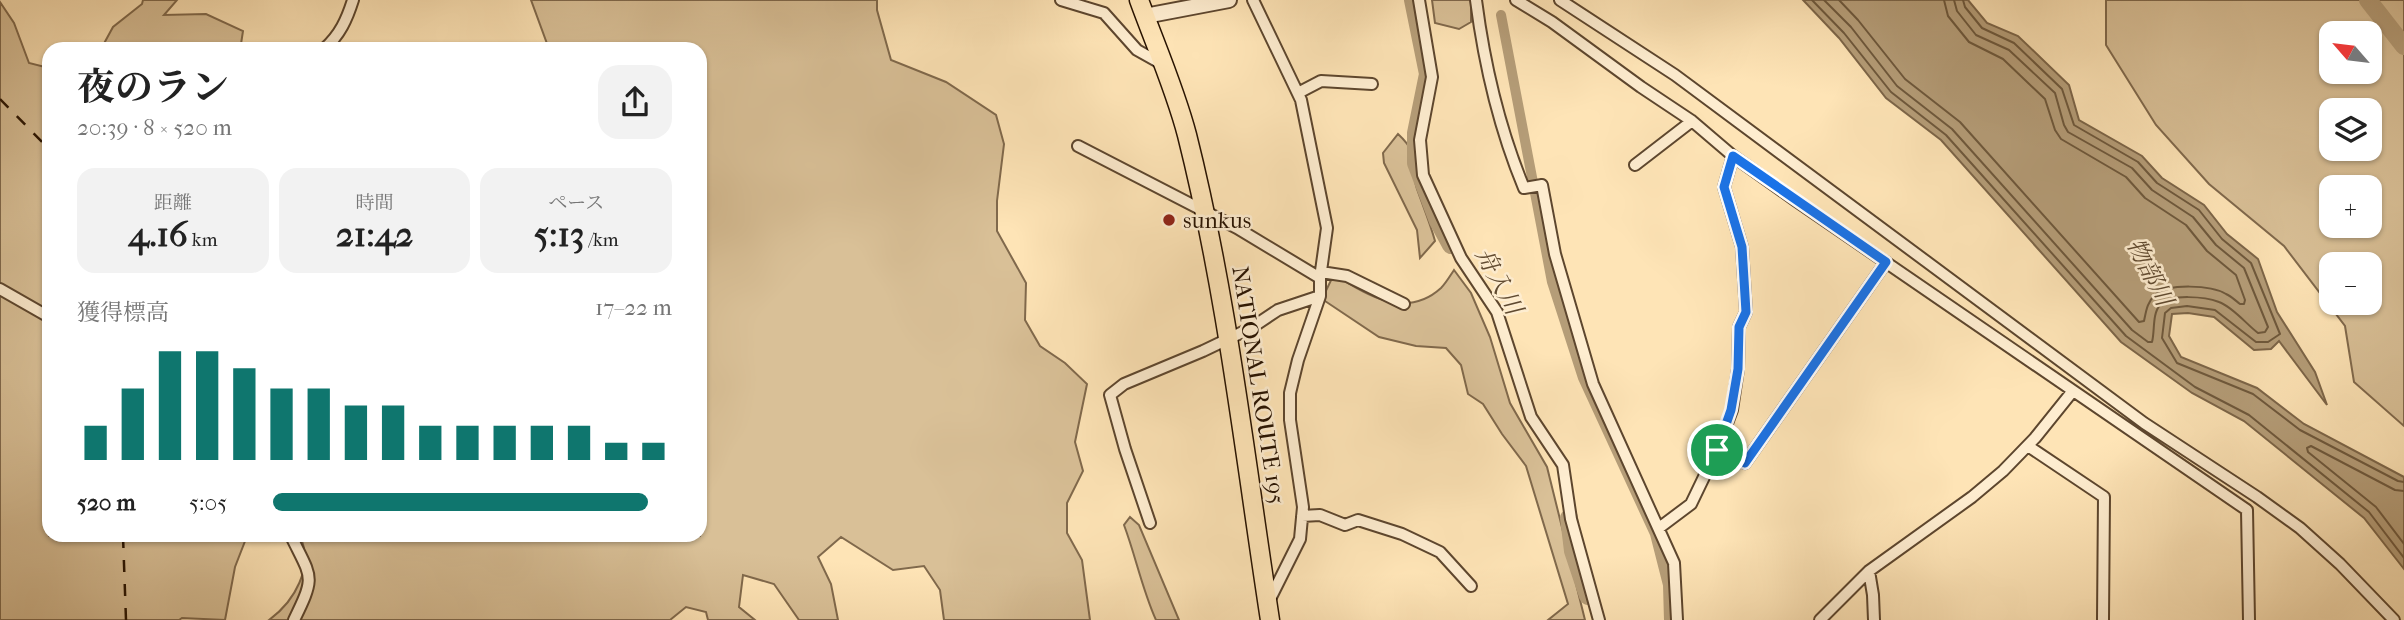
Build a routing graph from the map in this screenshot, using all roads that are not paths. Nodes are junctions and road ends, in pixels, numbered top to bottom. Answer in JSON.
{"nodes":[{"id":1,"x":353,"y":0,"type":"edge"},
{"id":2,"x":1061,"y":0,"type":"edge"},
{"id":3,"x":1229,"y":0,"type":"edge"},
{"id":4,"x":1253,"y":0,"type":"edge"},
{"id":5,"x":1419,"y":0,"type":"edge"},
{"id":6,"x":1476,"y":0,"type":"edge"},
{"id":7,"x":1516,"y":0,"type":"edge"},
{"id":8,"x":1560,"y":0,"type":"edge"},
{"id":9,"x":1142,"y":8,"type":"edge"},
{"id":10,"x":331,"y":42,"type":"edge"},
{"id":11,"x":1162,"y":64,"type":"junction"},
{"id":12,"x":1372,"y":84,"type":"dead end"},
{"id":13,"x":1298,"y":93,"type":"junction"},
{"id":14,"x":1692,"y":121,"type":"junction"},
{"id":15,"x":1078,"y":146,"type":"dead end"},
{"id":16,"x":1733,"y":156,"type":"junction"},
{"id":17,"x":1635,"y":165,"type":"dead end"},
{"id":18,"x":1203,"y":210,"type":"junction"},
{"id":19,"x":1886,"y":262,"type":"junction"},
{"id":20,"x":1320,"y":275,"type":"junction"},
{"id":21,"x":0,"y":289,"type":"edge"},
{"id":22,"x":1320,"y":296,"type":"junction"},
{"id":23,"x":1404,"y":304,"type":"dead end"},
{"id":24,"x":42,"y":313,"type":"edge"},
{"id":25,"x":1230,"y":338,"type":"junction"},
{"id":26,"x":2072,"y":392,"type":"junction"},
{"id":27,"x":2028,"y":446,"type":"junction"},
{"id":28,"x":1717,"y":450,"type":"junction"},
{"id":29,"x":1302,"y":516,"type":"junction"},
{"id":30,"x":1150,"y":523,"type":"dead end"},
{"id":31,"x":1659,"y":528,"type":"junction"},
{"id":32,"x":294,"y":542,"type":"edge"},
{"id":33,"x":1869,"y":571,"type":"junction"},
{"id":34,"x":1471,"y":586,"type":"dead end"},
{"id":35,"x":1266,"y":615,"type":"edge"},
{"id":36,"x":294,"y":620,"type":"edge"},
{"id":37,"x":1599,"y":620,"type":"edge"},
{"id":38,"x":1678,"y":620,"type":"edge"},
{"id":39,"x":1820,"y":620,"type":"edge"},
{"id":40,"x":1874,"y":620,"type":"edge"},
{"id":41,"x":2103,"y":620,"type":"edge"},
{"id":42,"x":2249,"y":620,"type":"edge"},
{"id":43,"x":2394,"y":620,"type":"edge"}],
"edges":[{"from":1,"to":10,"type":"street"},
{"from":2,"to":11,"type":"street"},
{"from":3,"to":9,"type":"street"},
{"from":4,"to":13,"type":"street"},
{"from":5,"to":37,"type":"street"},
{"from":6,"to":31,"type":"street"},
{"from":7,"to":14,"type":"street"},
{"from":8,"to":43,"type":"street"},
{"from":9,"to":11,"type":"highway","name":"NATIONAL ROUTE 195"},
{"from":11,"to":18,"type":"highway","name":"NATIONAL ROUTE 195"},
{"from":12,"to":13,"type":"street"},
{"from":13,"to":20,"type":"street"},
{"from":14,"to":16,"type":"street"},
{"from":14,"to":17,"type":"street"},
{"from":15,"to":18,"type":"street"},
{"from":16,"to":19,"type":"street"},
{"from":16,"to":28,"type":"street"},
{"from":18,"to":20,"type":"street"},
{"from":18,"to":25,"type":"highway","name":"NATIONAL ROUTE 195"},
{"from":19,"to":26,"type":"street"},
{"from":19,"to":28,"type":"street"},
{"from":20,"to":22,"type":"street"},
{"from":20,"to":23,"type":"street"},
{"from":21,"to":24,"type":"street"},
{"from":22,"to":25,"type":"street"},
{"from":22,"to":29,"type":"street"},
{"from":25,"to":30,"type":"street"},
{"from":25,"to":35,"type":"highway","name":"NATIONAL ROUTE 195"},
{"from":26,"to":27,"type":"street"},
{"from":26,"to":42,"type":"street"},
{"from":27,"to":33,"type":"street"},
{"from":27,"to":41,"type":"street"},
{"from":28,"to":31,"type":"street"},
{"from":29,"to":34,"type":"street"},
{"from":29,"to":35,"type":"street"},
{"from":31,"to":38,"type":"street"},
{"from":32,"to":36,"type":"street"},
{"from":33,"to":39,"type":"street"},
{"from":33,"to":40,"type":"street"}]}
